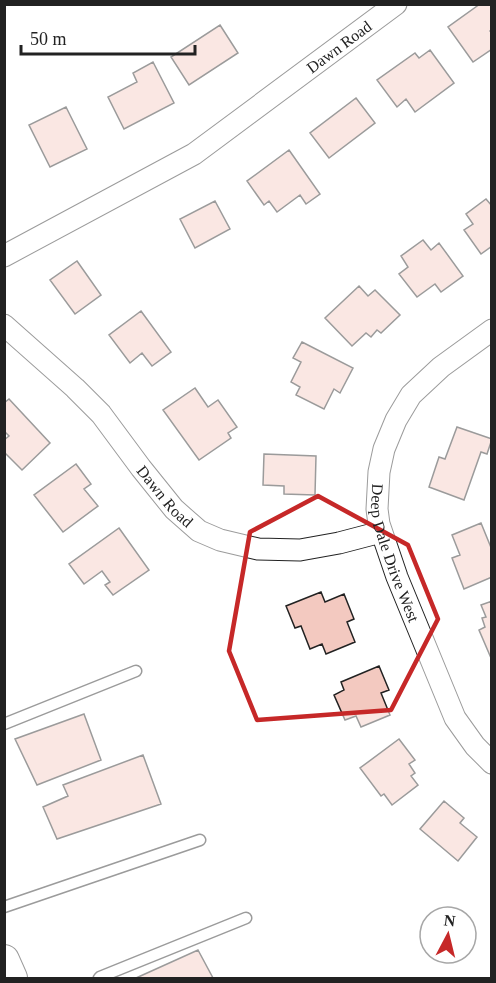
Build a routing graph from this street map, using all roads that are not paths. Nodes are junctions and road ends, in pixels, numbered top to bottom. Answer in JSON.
{"nodes":[{"id":1,"x":383,"y":8,"type":"edge"},
{"id":2,"x":4,"y":256,"type":"edge"},
{"id":3,"x":4,"y":325,"type":"edge"},
{"id":4,"x":492,"y":330,"type":"edge"},
{"id":5,"x":381,"y":532,"type":"junction"},
{"id":6,"x":136,"y":671,"type":"dead end"},
{"id":7,"x":4,"y":724,"type":"edge"},
{"id":8,"x":492,"y":763,"type":"edge"},
{"id":9,"x":200,"y":840,"type":"dead end"},
{"id":10,"x":4,"y":907,"type":"edge"},
{"id":11,"x":246,"y":918,"type":"dead end"},
{"id":12,"x":4,"y":960,"type":"edge"},
{"id":13,"x":12,"y":978,"type":"edge"},
{"id":14,"x":99,"y":978,"type":"edge"}],
"edges":[{"from":1,"to":2,"type":"street","name":"Dawn Road"},
{"from":3,"to":5,"type":"street","name":"Dawn Road"},
{"from":4,"to":5,"type":"street","name":"Deep Dale Drive West"},
{"from":5,"to":8,"type":"street","name":"Deep Dale Drive West"},
{"from":6,"to":7,"type":"lane"},
{"from":9,"to":10,"type":"lane"},
{"from":11,"to":14,"type":"lane"},
{"from":12,"to":13,"type":"main road"}]}
